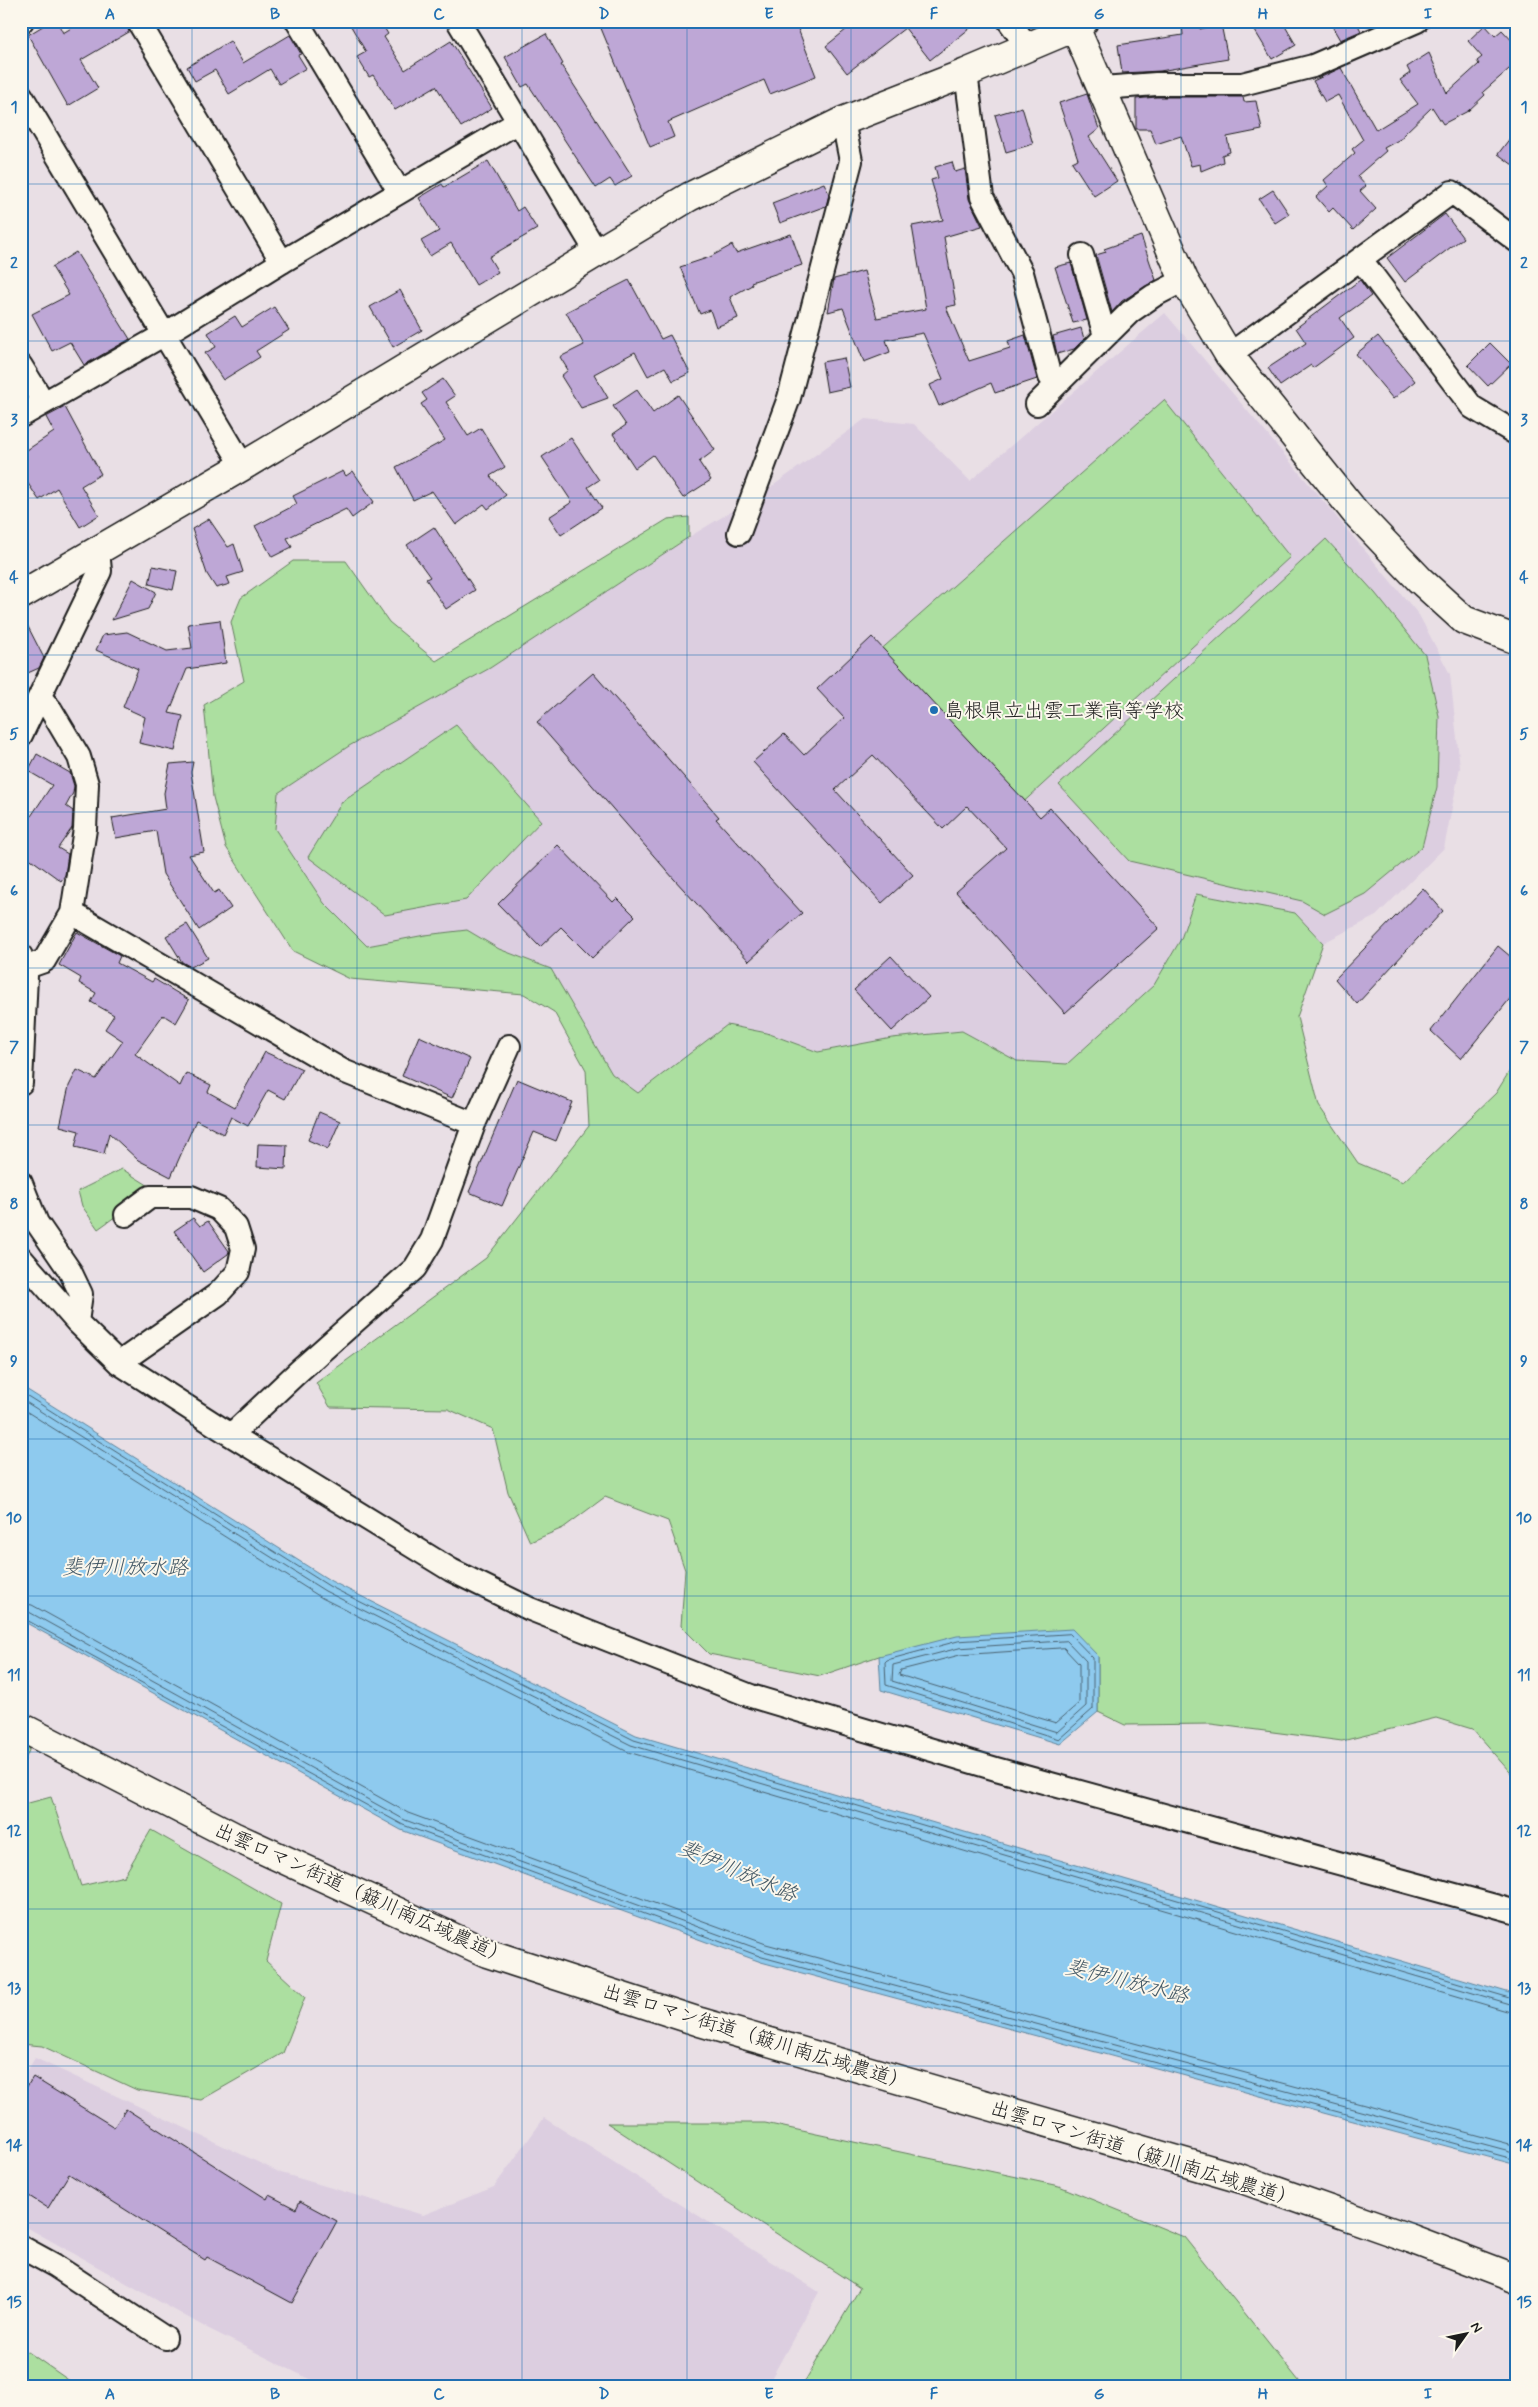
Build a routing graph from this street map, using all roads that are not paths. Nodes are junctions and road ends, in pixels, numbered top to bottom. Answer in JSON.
{"nodes":[{"id":1,"x":138,"y":21,"type":"edge"},
{"id":2,"x":297,"y":21,"type":"edge"},
{"id":3,"x":458,"y":21,"type":"edge"},
{"id":4,"x":1008,"y":21,"type":"edge"},
{"id":5,"x":1417,"y":21,"type":"edge"},
{"id":6,"x":1079,"y":24,"type":"edge"},
{"id":7,"x":1028,"y":46,"type":"junction"},
{"id":8,"x":966,"y":73,"type":"junction"},
{"id":9,"x":1102,"y":88,"type":"junction"},
{"id":10,"x":21,"y":95,"type":"edge"},
{"id":11,"x":843,"y":121,"type":"junction"},
{"id":12,"x":518,"y":122,"type":"junction"},
{"id":13,"x":399,"y":191,"type":"junction"},
{"id":14,"x":1517,"y":241,"type":"edge"},
{"id":15,"x":597,"y":253,"type":"junction"},
{"id":16,"x":1082,"y":254,"type":"dead end"},
{"id":17,"x":1361,"y":260,"type":"junction"},
{"id":18,"x":282,"y":262,"type":"junction"},
{"id":19,"x":1184,"y":280,"type":"junction"},
{"id":20,"x":165,"y":334,"type":"junction"},
{"id":21,"x":1105,"y":336,"type":"junction"},
{"id":22,"x":1229,"y":355,"type":"junction"},
{"id":23,"x":21,"y":366,"type":"edge"},
{"id":24,"x":1057,"y":384,"type":"junction"},
{"id":25,"x":44,"y":403,"type":"junction"},
{"id":26,"x":1038,"y":404,"type":"dead end"},
{"id":27,"x":21,"y":416,"type":"edge"},
{"id":28,"x":1517,"y":434,"type":"edge"},
{"id":29,"x":243,"y":466,"type":"junction"},
{"id":30,"x":739,"y":533,"type":"dead end"},
{"id":31,"x":98,"y":550,"type":"junction"},
{"id":32,"x":21,"y":595,"type":"edge"},
{"id":33,"x":1517,"y":640,"type":"edge"},
{"id":34,"x":40,"y":697,"type":"junction"},
{"id":35,"x":21,"y":735,"type":"edge"},
{"id":36,"x":72,"y":913,"type":"junction"},
{"id":37,"x":23,"y":962,"type":"edge"},
{"id":38,"x":509,"y":1046,"type":"dead end"},
{"id":39,"x":21,"y":1082,"type":"edge"},
{"id":40,"x":474,"y":1124,"type":"junction"},
{"id":41,"x":21,"y":1183,"type":"edge"},
{"id":42,"x":126,"y":1215,"type":"dead end"},
{"id":43,"x":21,"y":1258,"type":"edge"},
{"id":44,"x":76,"y":1322,"type":"junction"},
{"id":45,"x":119,"y":1363,"type":"junction"},
{"id":46,"x":231,"y":1435,"type":"junction"},
{"id":47,"x":21,"y":1727,"type":"edge"},
{"id":48,"x":1517,"y":1912,"type":"edge"},
{"id":49,"x":21,"y":2246,"type":"edge"},
{"id":50,"x":1517,"y":2279,"type":"edge"},
{"id":51,"x":166,"y":2338,"type":"dead end"}],
"edges":[{"from":1,"to":18,"type":"street"},
{"from":2,"to":13,"type":"street"},
{"from":3,"to":12,"type":"street"},
{"from":4,"to":7,"type":"street"},
{"from":5,"to":9,"type":"street"},
{"from":6,"to":7,"type":"street"},
{"from":6,"to":9,"type":"street"},
{"from":7,"to":8,"type":"street"},
{"from":8,"to":11,"type":"street"},
{"from":8,"to":24,"type":"street"},
{"from":9,"to":19,"type":"street"},
{"from":10,"to":20,"type":"street"},
{"from":11,"to":15,"type":"street"},
{"from":11,"to":30,"type":"street"},
{"from":12,"to":13,"type":"street"},
{"from":12,"to":15,"type":"street"},
{"from":13,"to":18,"type":"street"},
{"from":14,"to":17,"type":"street"},
{"from":15,"to":29,"type":"street"},
{"from":16,"to":21,"type":"street"},
{"from":17,"to":22,"type":"street"},
{"from":17,"to":28,"type":"street"},
{"from":18,"to":20,"type":"street"},
{"from":19,"to":21,"type":"street"},
{"from":19,"to":22,"type":"street"},
{"from":20,"to":25,"type":"street"},
{"from":20,"to":29,"type":"street"},
{"from":21,"to":24,"type":"street"},
{"from":22,"to":33,"type":"street"},
{"from":23,"to":25,"type":"street"},
{"from":24,"to":26,"type":"street"},
{"from":25,"to":27,"type":"street"},
{"from":29,"to":31,"type":"street"},
{"from":31,"to":32,"type":"street"},
{"from":31,"to":34,"type":"street"},
{"from":34,"to":35,"type":"street"},
{"from":34,"to":36,"type":"street"},
{"from":36,"to":37,"type":"street"},
{"from":36,"to":40,"type":"street"},
{"from":37,"to":39,"type":"street"},
{"from":38,"to":40,"type":"street"},
{"from":40,"to":46,"type":"street"},
{"from":41,"to":44,"type":"street"},
{"from":42,"to":45,"type":"street"},
{"from":43,"to":44,"type":"street"},
{"from":44,"to":45,"type":"street"},
{"from":45,"to":46,"type":"street"},
{"from":46,"to":48,"type":"street"},
{"from":47,"to":50,"type":"street","name":"出雲ロマン街道（簸川南広域農道）"},
{"from":49,"to":51,"type":"street"}]}
